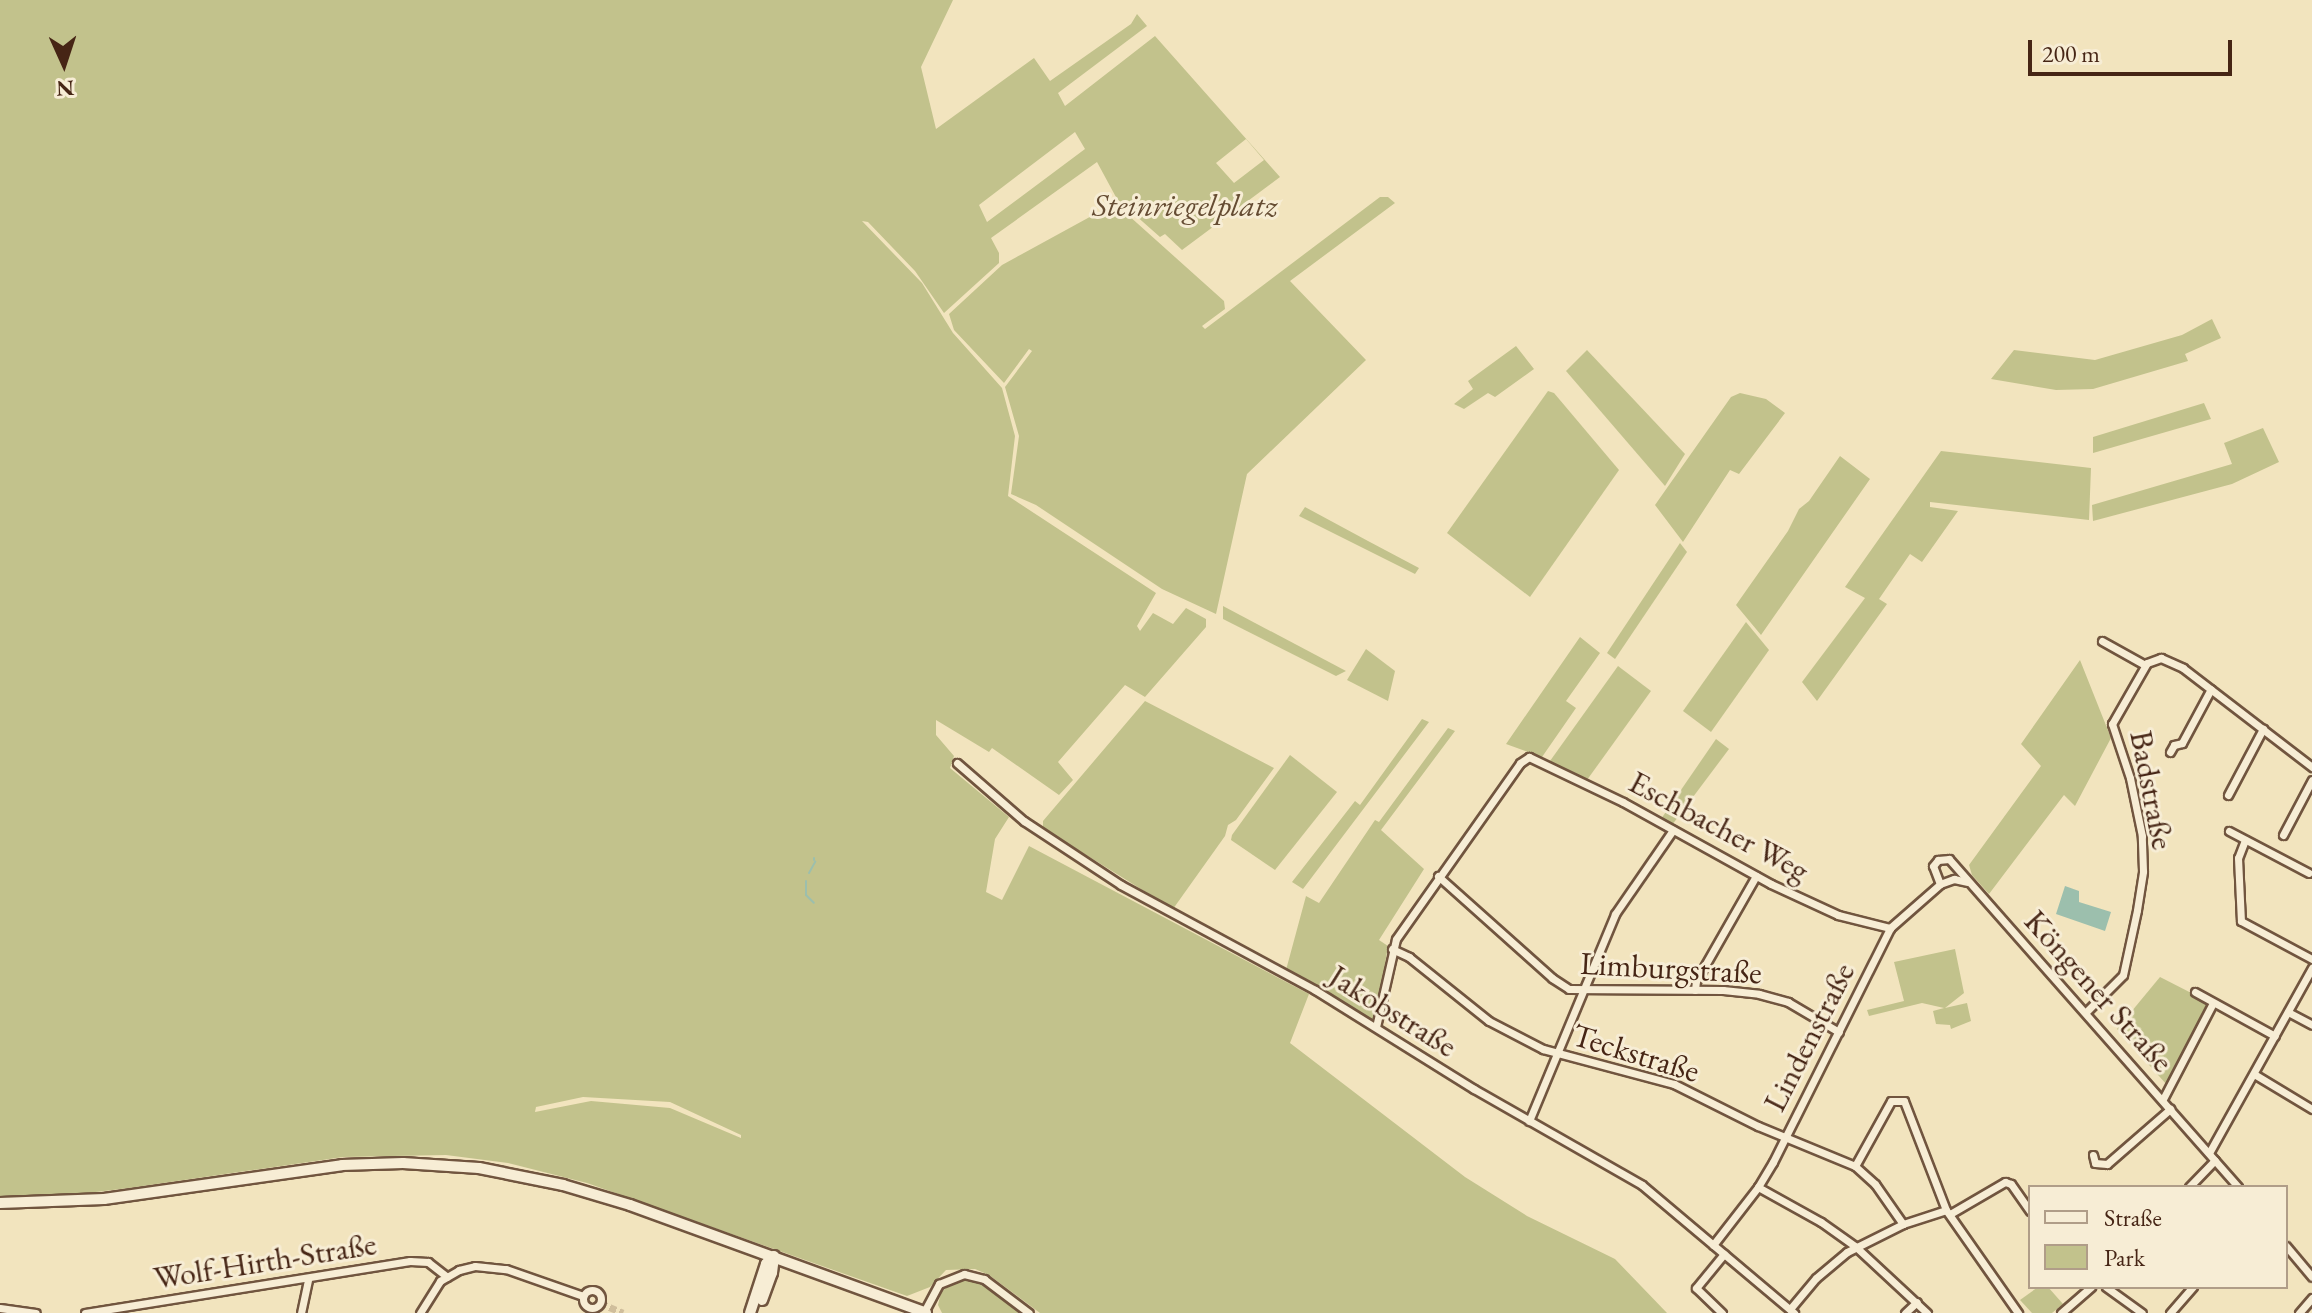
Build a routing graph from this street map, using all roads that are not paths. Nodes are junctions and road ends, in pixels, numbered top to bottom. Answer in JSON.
{"nodes":[{"id":1,"x":2102,"y":641,"type":"dead end"},
{"id":2,"x":2145,"y":665,"type":"junction"},
{"id":3,"x":2211,"y":689,"type":"junction"},
{"id":4,"x":2263,"y":729,"type":"junction"},
{"id":5,"x":2170,"y":752,"type":"dead end"},
{"id":6,"x":957,"y":763,"type":"dead end"},
{"id":7,"x":2312,"y":767,"type":"edge"},
{"id":8,"x":2312,"y":780,"type":"edge"},
{"id":9,"x":2228,"y":795,"type":"dead end"},
{"id":10,"x":1673,"y":830,"type":"junction"},
{"id":11,"x":2229,"y":831,"type":"dead end"},
{"id":12,"x":2283,"y":835,"type":"dead end"},
{"id":13,"x":2245,"y":840,"type":"junction"},
{"id":14,"x":2309,"y":873,"type":"dead end"},
{"id":15,"x":1438,"y":876,"type":"junction"},
{"id":16,"x":1756,"y":876,"type":"junction"},
{"id":17,"x":1969,"y":883,"type":"junction"},
{"id":18,"x":1940,"y":884,"type":"junction"},
{"id":19,"x":1890,"y":928,"type":"junction"},
{"id":20,"x":1392,"y":949,"type":"junction"},
{"id":21,"x":2312,"y":959,"type":"edge"},
{"id":22,"x":2312,"y":968,"type":"edge"},
{"id":23,"x":1695,"y":990,"type":"junction"},
{"id":24,"x":1582,"y":991,"type":"junction"},
{"id":25,"x":2195,"y":992,"type":"dead end"},
{"id":26,"x":2213,"y":1003,"type":"junction"},
{"id":27,"x":2086,"y":1012,"type":"junction"},
{"id":28,"x":2288,"y":1012,"type":"junction"},
{"id":29,"x":2312,"y":1025,"type":"edge"},
{"id":30,"x":1376,"y":1027,"type":"junction"},
{"id":31,"x":1839,"y":1032,"type":"junction"},
{"id":32,"x":2275,"y":1036,"type":"junction"},
{"id":33,"x":1556,"y":1054,"type":"junction"},
{"id":34,"x":2254,"y":1074,"type":"junction"},
{"id":35,"x":2163,"y":1099,"type":"junction"},
{"id":36,"x":2170,"y":1109,"type":"junction"},
{"id":37,"x":2312,"y":1109,"type":"edge"},
{"id":38,"x":1529,"y":1121,"type":"junction"},
{"id":39,"x":1785,"y":1138,"type":"junction"},
{"id":40,"x":2093,"y":1155,"type":"dead end"},
{"id":41,"x":2212,"y":1156,"type":"junction"},
{"id":42,"x":1855,"y":1166,"type":"junction"},
{"id":43,"x":2190,"y":1185,"type":"edge"},
{"id":44,"x":2236,"y":1185,"type":"edge"},
{"id":45,"x":1758,"y":1187,"type":"junction"},
{"id":46,"x":0,"y":1203,"type":"edge"},
{"id":47,"x":2028,"y":1208,"type":"edge"},
{"id":48,"x":1948,"y":1212,"type":"junction"},
{"id":49,"x":1903,"y":1224,"type":"junction"},
{"id":50,"x":742,"y":1245,"type":"junction"},
{"id":51,"x":1713,"y":1245,"type":"junction"},
{"id":52,"x":1856,"y":1247,"type":"junction"},
{"id":53,"x":2288,"y":1248,"type":"edge"},
{"id":54,"x":1724,"y":1254,"type":"junction"},
{"id":55,"x":774,"y":1256,"type":"junction"},
{"id":56,"x":797,"y":1265,"type":"junction"},
{"id":57,"x":447,"y":1277,"type":"junction"},
{"id":58,"x":2312,"y":1277,"type":"edge"},
{"id":59,"x":766,"y":1278,"type":"junction"},
{"id":60,"x":308,"y":1279,"type":"junction"},
{"id":61,"x":2089,"y":1289,"type":"edge"},
{"id":62,"x":2109,"y":1289,"type":"edge"},
{"id":63,"x":2191,"y":1289,"type":"edge"},
{"id":64,"x":583,"y":1296,"type":"dead end"},
{"id":65,"x":2312,"y":1298,"type":"edge"},
{"id":66,"x":1917,"y":1302,"type":"junction"},
{"id":67,"x":0,"y":1308,"type":"edge"},
{"id":68,"x":1792,"y":1311,"type":"edge"},
{"id":69,"x":36,"y":1313,"type":"edge"},
{"id":70,"x":85,"y":1313,"type":"edge"},
{"id":71,"x":301,"y":1313,"type":"edge"},
{"id":72,"x":420,"y":1313,"type":"edge"},
{"id":73,"x":750,"y":1313,"type":"edge"},
{"id":74,"x":757,"y":1313,"type":"edge"},
{"id":75,"x":925,"y":1313,"type":"edge"},
{"id":76,"x":1029,"y":1313,"type":"edge"},
{"id":77,"x":1722,"y":1313,"type":"edge"},
{"id":78,"x":1905,"y":1313,"type":"edge"},
{"id":79,"x":1927,"y":1313,"type":"edge"},
{"id":80,"x":2018,"y":1313,"type":"edge"},
{"id":81,"x":2061,"y":1313,"type":"edge"},
{"id":82,"x":2142,"y":1313,"type":"edge"},
{"id":83,"x":2170,"y":1313,"type":"edge"},
{"id":84,"x":2299,"y":1313,"type":"edge"}],
"edges":[{"from":1,"to":2,"type":"street"},
{"from":2,"to":3,"type":"street"},
{"from":2,"to":27,"type":"street","name":"Badstraße"},
{"from":3,"to":4,"type":"street"},
{"from":3,"to":5,"type":"street"},
{"from":4,"to":7,"type":"street"},
{"from":4,"to":9,"type":"street"},
{"from":6,"to":30,"type":"street","name":"Jakobstraße"},
{"from":8,"to":12,"type":"street"},
{"from":10,"to":15,"type":"street","name":"Eschbacher Weg"},
{"from":10,"to":16,"type":"street","name":"Eschbacher Weg"},
{"from":10,"to":24,"type":"street"},
{"from":11,"to":13,"type":"street"},
{"from":13,"to":14,"type":"street"},
{"from":13,"to":21,"type":"street"},
{"from":15,"to":20,"type":"street"},
{"from":15,"to":24,"type":"street","name":"Limburgstraße"},
{"from":16,"to":19,"type":"street","name":"Eschbacher Weg"},
{"from":16,"to":23,"type":"street"},
{"from":17,"to":18,"type":"street"},
{"from":17,"to":18,"type":"street","name":"Köngener Straße"},
{"from":17,"to":27,"type":"street","name":"Köngener Straße"},
{"from":18,"to":19,"type":"street","name":"Lindenstraße"},
{"from":19,"to":31,"type":"street","name":"Lindenstraße"},
{"from":20,"to":30,"type":"street"},
{"from":20,"to":33,"type":"street","name":"Teckstraße"},
{"from":22,"to":28,"type":"street"},
{"from":23,"to":24,"type":"street","name":"Limburgstraße"},
{"from":23,"to":31,"type":"street","name":"Limburgstraße"},
{"from":24,"to":33,"type":"street"},
{"from":25,"to":26,"type":"street"},
{"from":26,"to":32,"type":"street"},
{"from":26,"to":35,"type":"street"},
{"from":27,"to":35,"type":"street","name":"Köngener Straße"},
{"from":28,"to":29,"type":"street"},
{"from":28,"to":32,"type":"street"},
{"from":30,"to":38,"type":"street","name":"Jakobstraße"},
{"from":31,"to":39,"type":"street","name":"Lindenstraße"},
{"from":32,"to":34,"type":"street"},
{"from":33,"to":38,"type":"street"},
{"from":33,"to":39,"type":"street","name":"Teckstraße"},
{"from":34,"to":37,"type":"street"},
{"from":34,"to":41,"type":"street"},
{"from":35,"to":36,"type":"street","name":"Köngener Straße"},
{"from":36,"to":40,"type":"street"},
{"from":36,"to":41,"type":"street","name":"Köngener Straße"},
{"from":38,"to":51,"type":"street","name":"Jakobstraße"},
{"from":39,"to":42,"type":"street","name":"Teckstraße"},
{"from":39,"to":45,"type":"street","name":"Lindenstraße"},
{"from":41,"to":43,"type":"street"},
{"from":41,"to":44,"type":"street","name":"Köngener Straße"},
{"from":42,"to":48,"type":"street"},
{"from":42,"to":49,"type":"street","name":"Teckstraße"},
{"from":45,"to":51,"type":"street","name":"Lindenstraße"},
{"from":45,"to":52,"type":"street"},
{"from":46,"to":50,"type":"main road"},
{"from":47,"to":48,"type":"street"},
{"from":48,"to":49,"type":"street"},
{"from":48,"to":80,"type":"street"},
{"from":49,"to":52,"type":"street"},
{"from":50,"to":55,"type":"main road"},
{"from":50,"to":59,"type":"main road"},
{"from":51,"to":54,"type":"street","name":"Jakobstraße"},
{"from":52,"to":66,"type":"street"},
{"from":52,"to":68,"type":"street"},
{"from":53,"to":58,"type":"street"},
{"from":54,"to":68,"type":"street","name":"Jakobstraße"},
{"from":54,"to":77,"type":"street"},
{"from":55,"to":56,"type":"main road"},
{"from":55,"to":59,"type":"main road"},
{"from":56,"to":59,"type":"main road"},
{"from":56,"to":75,"type":"main road"},
{"from":57,"to":60,"type":"street","name":"Wolf-Hirth-Straße"},
{"from":57,"to":64,"type":"street"},
{"from":57,"to":72,"type":"street"},
{"from":59,"to":73,"type":"main road"},
{"from":59,"to":74,"type":"main road"},
{"from":60,"to":70,"type":"street","name":"Wolf-Hirth-Straße"},
{"from":60,"to":71,"type":"street"},
{"from":61,"to":81,"type":"street"},
{"from":62,"to":82,"type":"street"},
{"from":63,"to":83,"type":"street"},
{"from":65,"to":84,"type":"street"},
{"from":66,"to":78,"type":"street"},
{"from":66,"to":79,"type":"street"},
{"from":67,"to":69,"type":"street"},
{"from":75,"to":76,"type":"street"}]}
